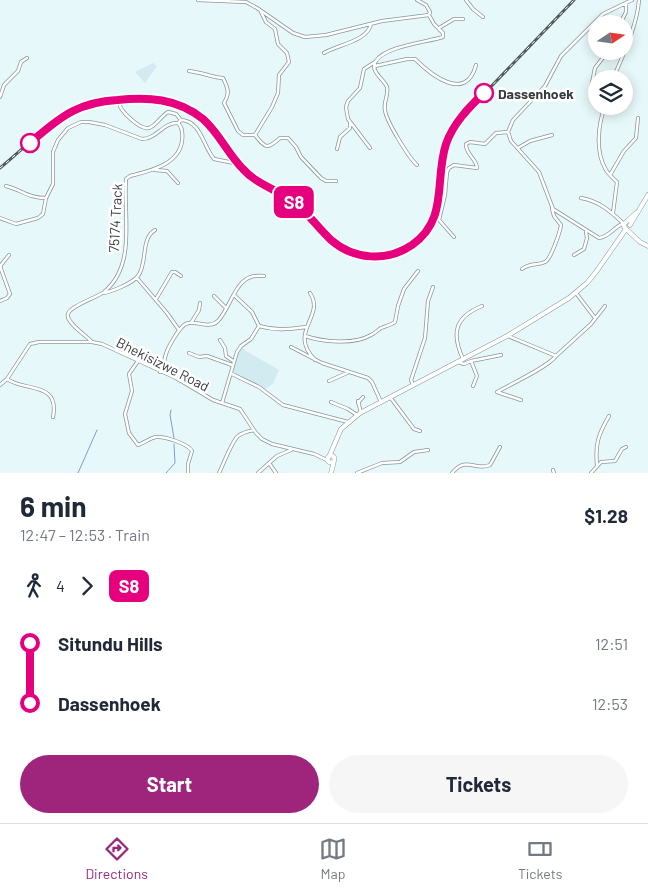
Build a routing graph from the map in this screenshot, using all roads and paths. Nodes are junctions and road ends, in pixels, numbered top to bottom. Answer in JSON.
{"nodes":[{"id":1,"x":198,"y":0,"type":"edge"},
{"id":2,"x":417,"y":0,"type":"edge"},
{"id":3,"x":466,"y":0,"type":"edge"},
{"id":4,"x":632,"y":0,"type":"edge"},
{"id":5,"x":639,"y":0,"type":"edge"},
{"id":6,"x":626,"y":3,"type":"junction"},
{"id":7,"x":261,"y":11,"type":"junction"},
{"id":8,"x":429,"y":15,"type":"junction"},
{"id":9,"x":624,"y":15,"type":"edge"},
{"id":10,"x":483,"y":17,"type":"dead end"},
{"id":11,"x":463,"y":19,"type":"dead end"},
{"id":12,"x":371,"y":24,"type":"junction"},
{"id":13,"x":439,"y":28,"type":"junction"},
{"id":14,"x":324,"y":53,"type":"dead end"},
{"id":15,"x":27,"y":58,"type":"dead end"},
{"id":16,"x":375,"y":64,"type":"junction"},
{"id":17,"x":476,"y":65,"type":"dead end"},
{"id":18,"x":616,"y":70,"type":"edge"},
{"id":19,"x":189,"y":71,"type":"dead end"},
{"id":20,"x":0,"y":97,"type":"edge"},
{"id":21,"x":156,"y":101,"type":"dead end"},
{"id":22,"x":603,"y":115,"type":"edge"},
{"id":23,"x":638,"y":118,"type":"dead end"},
{"id":24,"x":179,"y":121,"type":"junction"},
{"id":25,"x":350,"y":121,"type":"junction"},
{"id":26,"x":508,"y":132,"type":"junction"},
{"id":27,"x":255,"y":135,"type":"junction"},
{"id":28,"x":552,"y":135,"type":"dead end"},
{"id":29,"x":370,"y":148,"type":"dead end"},
{"id":30,"x":518,"y":148,"type":"junction"},
{"id":31,"x":337,"y":149,"type":"dead end"},
{"id":32,"x":234,"y":163,"type":"dead end"},
{"id":33,"x":418,"y":164,"type":"dead end"},
{"id":34,"x":153,"y":170,"type":"junction"},
{"id":35,"x":610,"y":175,"type":"junction"},
{"id":36,"x":336,"y":181,"type":"dead end"},
{"id":37,"x":178,"y":183,"type":"dead end"},
{"id":38,"x":6,"y":186,"type":"dead end"},
{"id":39,"x":648,"y":195,"type":"edge"},
{"id":40,"x":46,"y":198,"type":"junction"},
{"id":41,"x":582,"y":198,"type":"dead end"},
{"id":42,"x":552,"y":208,"type":"junction"},
{"id":43,"x":613,"y":213,"type":"junction"},
{"id":44,"x":0,"y":218,"type":"edge"},
{"id":45,"x":626,"y":226,"type":"junction"},
{"id":46,"x":155,"y":230,"type":"dead end"},
{"id":47,"x":586,"y":230,"type":"junction"},
{"id":48,"x":454,"y":237,"type":"dead end"},
{"id":49,"x":648,"y":246,"type":"edge"},
{"id":50,"x":9,"y":255,"type":"dead end"},
{"id":51,"x":574,"y":255,"type":"dead end"},
{"id":52,"x":522,"y":269,"type":"dead end"},
{"id":53,"x":418,"y":271,"type":"dead end"},
{"id":54,"x":181,"y":276,"type":"dead end"},
{"id":55,"x":264,"y":276,"type":"dead end"},
{"id":56,"x":137,"y":278,"type":"junction"},
{"id":57,"x":433,"y":287,"type":"dead end"},
{"id":58,"x":102,"y":293,"type":"junction"},
{"id":59,"x":310,"y":293,"type":"dead end"},
{"id":60,"x":576,"y":293,"type":"junction"},
{"id":61,"x":214,"y":296,"type":"dead end"},
{"id":62,"x":234,"y":296,"type":"junction"},
{"id":63,"x":156,"y":299,"type":"junction"},
{"id":64,"x":0,"y":301,"type":"edge"},
{"id":65,"x":200,"y":303,"type":"dead end"},
{"id":66,"x":482,"y":306,"type":"dead end"},
{"id":67,"x":605,"y":306,"type":"dead end"},
{"id":68,"x":226,"y":308,"type":"junction"},
{"id":69,"x":595,"y":318,"type":"junction"},
{"id":70,"x":191,"y":323,"type":"junction"},
{"id":71,"x":260,"y":326,"type":"junction"},
{"id":72,"x":306,"y":327,"type":"junction"},
{"id":73,"x":179,"y":330,"type":"junction"},
{"id":74,"x":305,"y":336,"type":"junction"},
{"id":75,"x":508,"y":336,"type":"junction"},
{"id":76,"x":220,"y":340,"type":"dead end"},
{"id":77,"x":92,"y":342,"type":"junction"},
{"id":78,"x":291,"y":347,"type":"dead end"},
{"id":79,"x":189,"y":353,"type":"dead end"},
{"id":80,"x":501,"y":355,"type":"dead end"},
{"id":81,"x":556,"y":356,"type":"junction"},
{"id":82,"x":464,"y":359,"type":"junction"},
{"id":83,"x":138,"y":361,"type":"junction"},
{"id":84,"x":233,"y":361,"type":"junction"},
{"id":85,"x":316,"y":361,"type":"junction"},
{"id":86,"x":472,"y":361,"type":"junction"},
{"id":87,"x":458,"y":362,"type":"junction"},
{"id":88,"x":232,"y":365,"type":"junction"},
{"id":89,"x":160,"y":372,"type":"junction"},
{"id":90,"x":349,"y":372,"type":"junction"},
{"id":91,"x":232,"y":374,"type":"junction"},
{"id":92,"x":7,"y":379,"type":"junction"},
{"id":93,"x":330,"y":380,"type":"dead end"},
{"id":94,"x":0,"y":385,"type":"edge"},
{"id":95,"x":412,"y":385,"type":"junction"},
{"id":96,"x":472,"y":386,"type":"dead end"},
{"id":97,"x":363,"y":397,"type":"dead end"},
{"id":98,"x":390,"y":397,"type":"junction"},
{"id":99,"x":521,"y":400,"type":"dead end"},
{"id":100,"x":331,"y":402,"type":"dead end"},
{"id":101,"x":381,"y":402,"type":"junction"},
{"id":102,"x":222,"y":403,"type":"junction"},
{"id":103,"x":359,"y":414,"type":"junction"},
{"id":104,"x":610,"y":416,"type":"dead end"},
{"id":105,"x":53,"y":417,"type":"dead end"},
{"id":106,"x":348,"y":422,"type":"junction"},
{"id":107,"x":254,"y":430,"type":"junction"},
{"id":108,"x":420,"y":431,"type":"dead end"},
{"id":109,"x":500,"y":447,"type":"dead end"},
{"id":110,"x":626,"y":447,"type":"dead end"},
{"id":111,"x":293,"y":449,"type":"junction"},
{"id":112,"x":428,"y":450,"type":"dead end"},
{"id":113,"x":331,"y":459,"type":"junction"},
{"id":114,"x":269,"y":463,"type":"junction"},
{"id":115,"x":597,"y":466,"type":"junction"},
{"id":116,"x":188,"y":473,"type":"edge"},
{"id":117,"x":220,"y":473,"type":"edge"},
{"id":118,"x":258,"y":473,"type":"edge"},
{"id":119,"x":276,"y":473,"type":"edge"},
{"id":120,"x":330,"y":473,"type":"edge"},
{"id":121,"x":357,"y":473,"type":"edge"},
{"id":122,"x":452,"y":473,"type":"edge"},
{"id":123,"x":591,"y":473,"type":"edge"}],
"edges":[{"from":1,"to":7,"type":"street"},
{"from":2,"to":8,"type":"street"},
{"from":3,"to":10,"type":"street"},
{"from":4,"to":6,"type":"street"},
{"from":5,"to":18,"type":"street"},
{"from":6,"to":9,"type":"street"},
{"from":6,"to":26,"type":"street"},
{"from":7,"to":12,"type":"street"},
{"from":7,"to":27,"type":"street"},
{"from":8,"to":12,"type":"street"},
{"from":8,"to":13,"type":"street"},
{"from":11,"to":13,"type":"street"},
{"from":12,"to":14,"type":"street"},
{"from":13,"to":16,"type":"street"},
{"from":15,"to":20,"type":"street"},
{"from":16,"to":17,"type":"street"},
{"from":16,"to":25,"type":"street"},
{"from":16,"to":33,"type":"street"},
{"from":19,"to":27,"type":"street"},
{"from":21,"to":24,"type":"street"},
{"from":22,"to":35,"type":"street"},
{"from":23,"to":35,"type":"street"},
{"from":24,"to":32,"type":"street"},
{"from":24,"to":34,"type":"street","name":"75174 Track"},
{"from":24,"to":40,"type":"street"},
{"from":25,"to":29,"type":"street"},
{"from":25,"to":31,"type":"street"},
{"from":26,"to":30,"type":"street"},
{"from":26,"to":48,"type":"street"},
{"from":27,"to":36,"type":"street"},
{"from":28,"to":30,"type":"street"},
{"from":30,"to":42,"type":"street"},
{"from":34,"to":37,"type":"street"},
{"from":34,"to":58,"type":"street","name":"75174 Track"},
{"from":35,"to":43,"type":"street"},
{"from":38,"to":40,"type":"street"},
{"from":39,"to":45,"type":"street"},
{"from":40,"to":44,"type":"street"},
{"from":41,"to":43,"type":"street"},
{"from":42,"to":47,"type":"street"},
{"from":42,"to":52,"type":"street"},
{"from":43,"to":45,"type":"street"},
{"from":45,"to":47,"type":"street"},
{"from":45,"to":49,"type":"street"},
{"from":45,"to":60,"type":"street"},
{"from":46,"to":56,"type":"street"},
{"from":47,"to":51,"type":"street"},
{"from":50,"to":64,"type":"street"},
{"from":53,"to":74,"type":"street"},
{"from":54,"to":63,"type":"street"},
{"from":55,"to":62,"type":"street"},
{"from":56,"to":58,"type":"street"},
{"from":56,"to":63,"type":"street"},
{"from":57,"to":95,"type":"street"},
{"from":58,"to":77,"type":"street","name":"75174 Track"},
{"from":59,"to":72,"type":"street"},
{"from":60,"to":69,"type":"street"},
{"from":60,"to":75,"type":"street"},
{"from":61,"to":68,"type":"street"},
{"from":62,"to":68,"type":"street"},
{"from":62,"to":71,"type":"street"},
{"from":63,"to":73,"type":"street"},
{"from":65,"to":70,"type":"street"},
{"from":66,"to":82,"type":"street"},
{"from":67,"to":69,"type":"street"},
{"from":68,"to":70,"type":"street"},
{"from":69,"to":81,"type":"street"},
{"from":70,"to":73,"type":"street"},
{"from":71,"to":72,"type":"street"},
{"from":71,"to":84,"type":"street"},
{"from":72,"to":74,"type":"street"},
{"from":73,"to":89,"type":"street"},
{"from":74,"to":85,"type":"street"},
{"from":75,"to":81,"type":"street"},
{"from":75,"to":82,"type":"street"},
{"from":76,"to":84,"type":"street"},
{"from":77,"to":83,"type":"street","name":"Bhekisizwe Road"},
{"from":77,"to":92,"type":"street","name":"Bhekisizwe Road"},
{"from":78,"to":85,"type":"street"},
{"from":79,"to":88,"type":"street"},
{"from":80,"to":86,"type":"street"},
{"from":81,"to":99,"type":"street"},
{"from":82,"to":87,"type":"street"},
{"from":83,"to":89,"type":"street","name":"Bhekisizwe Road"},
{"from":83,"to":116,"type":"street"},
{"from":84,"to":88,"type":"street"},
{"from":85,"to":90,"type":"street"},
{"from":86,"to":87,"type":"street"},
{"from":86,"to":96,"type":"street"},
{"from":87,"to":95,"type":"street"},
{"from":88,"to":91,"type":"street"},
{"from":89,"to":102,"type":"street","name":"Bhekisizwe Road"},
{"from":90,"to":93,"type":"street"},
{"from":90,"to":101,"type":"street"},
{"from":91,"to":102,"type":"street"},
{"from":91,"to":106,"type":"street"},
{"from":92,"to":94,"type":"street","name":"Bhekisizwe Road"},
{"from":92,"to":105,"type":"street"},
{"from":95,"to":98,"type":"street"},
{"from":97,"to":103,"type":"street"},
{"from":98,"to":101,"type":"street"},
{"from":98,"to":108,"type":"street"},
{"from":100,"to":103,"type":"street"},
{"from":101,"to":103,"type":"street"},
{"from":102,"to":107,"type":"street","name":"Bhekisizwe Road"},
{"from":103,"to":106,"type":"street"},
{"from":104,"to":115,"type":"street"},
{"from":106,"to":113,"type":"street"},
{"from":107,"to":111,"type":"street","name":"Bhekisizwe Road"},
{"from":107,"to":117,"type":"street"},
{"from":109,"to":122,"type":"street"},
{"from":110,"to":115,"type":"street"},
{"from":111,"to":113,"type":"street","name":"Bhekisizwe Road"},
{"from":111,"to":114,"type":"street"},
{"from":112,"to":121,"type":"street"},
{"from":113,"to":120,"type":"street"},
{"from":114,"to":118,"type":"street"},
{"from":114,"to":119,"type":"street"},
{"from":115,"to":123,"type":"street"}]}
